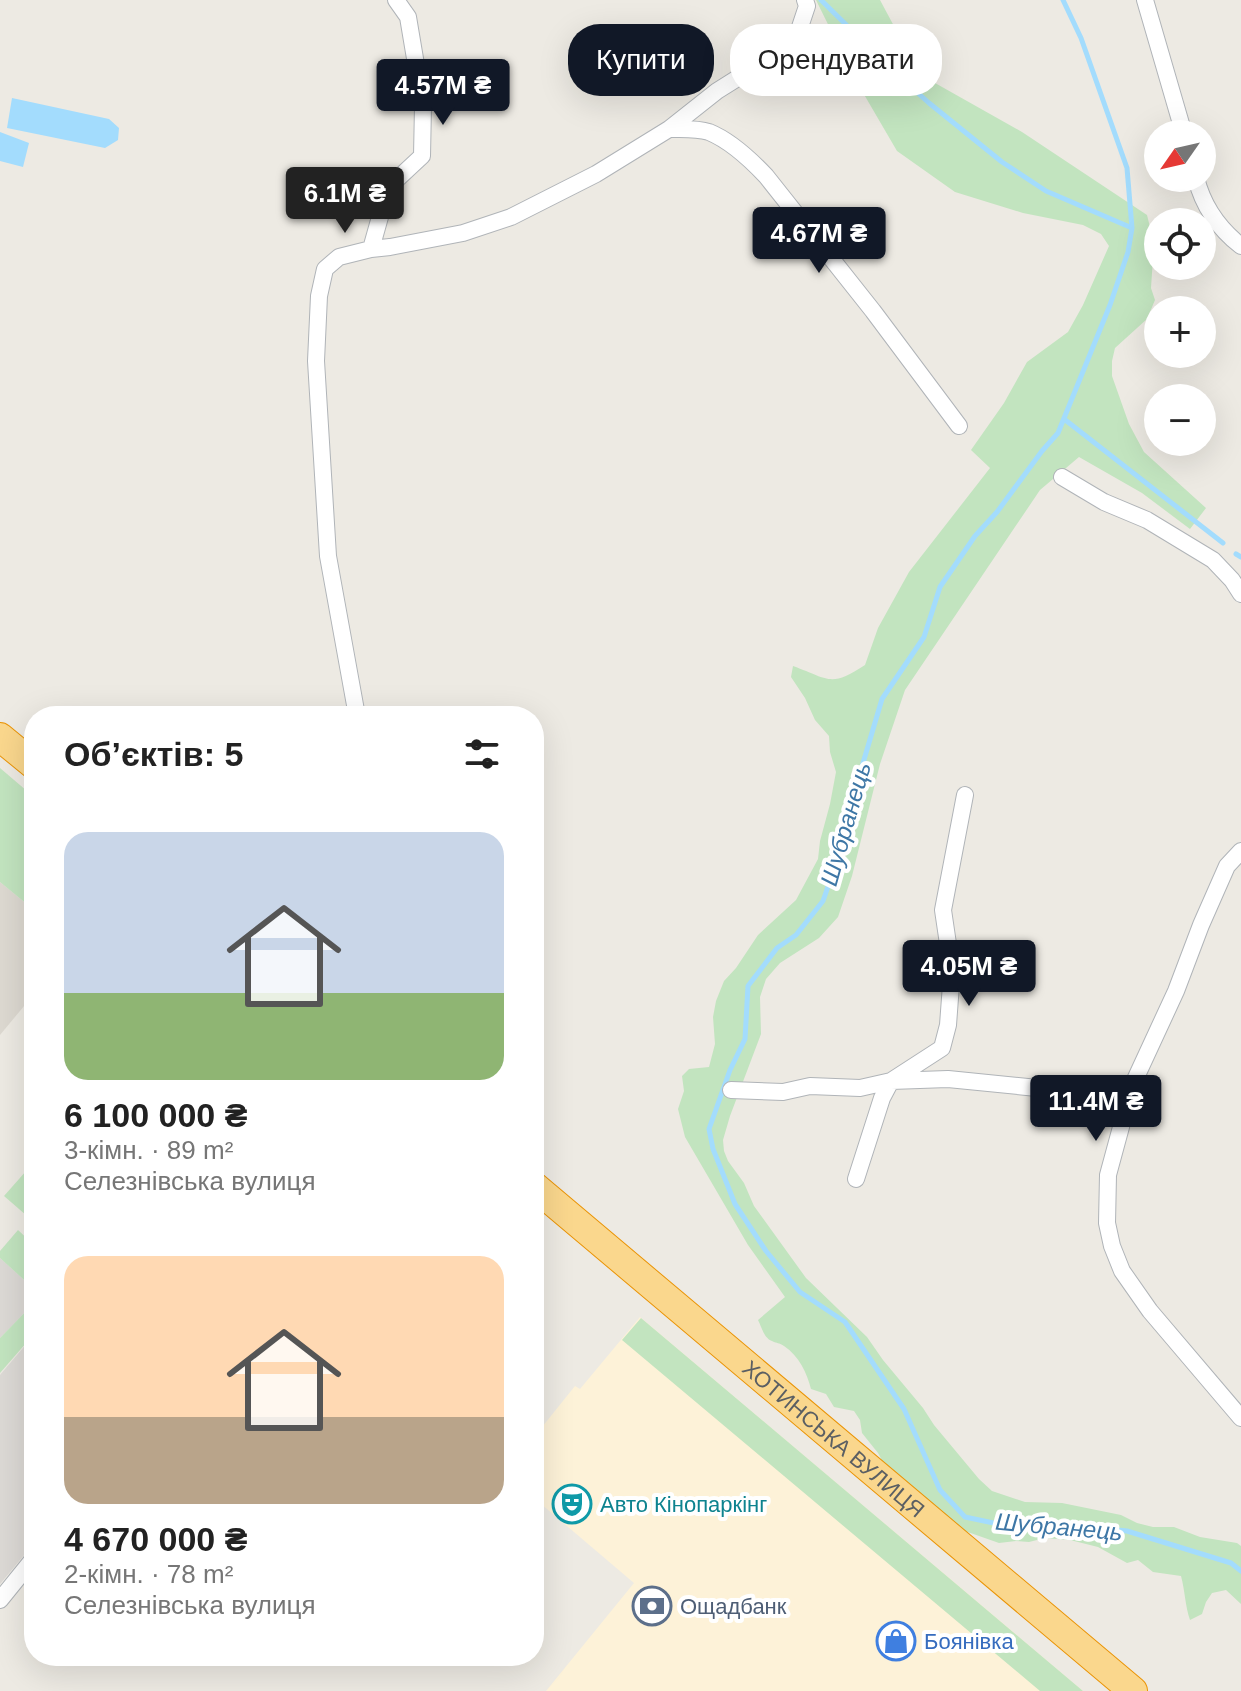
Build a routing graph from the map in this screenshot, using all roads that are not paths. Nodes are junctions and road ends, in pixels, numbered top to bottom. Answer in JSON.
{"nodes":[{"id":1,"x":396,"y":0,"type":"edge"},
{"id":2,"x":805,"y":0,"type":"edge"},
{"id":3,"x":1145,"y":0,"type":"edge"},
{"id":4,"x":1180,"y":120,"type":"edge"},
{"id":5,"x":669,"y":129,"type":"junction"},
{"id":6,"x":1200,"y":192,"type":"edge"},
{"id":7,"x":1241,"y":246,"type":"edge"},
{"id":8,"x":371,"y":249,"type":"junction"},
{"id":9,"x":959,"y":426,"type":"dead end"},
{"id":10,"x":1062,"y":477,"type":"dead end"},
{"id":11,"x":1241,"y":594,"type":"edge"},
{"id":12,"x":355,"y":706,"type":"edge"},
{"id":13,"x":0,"y":737,"type":"edge"},
{"id":14,"x":24,"y":757,"type":"edge"},
{"id":15,"x":965,"y":795,"type":"dead end"},
{"id":16,"x":1241,"y":851,"type":"edge"},
{"id":17,"x":891,"y":1081,"type":"junction"},
{"id":18,"x":731,"y":1090,"type":"dead end"},
{"id":19,"x":1127,"y":1097,"type":"junction"},
{"id":20,"x":856,"y":1179,"type":"dead end"},
{"id":21,"x":544,"y":1194,"type":"edge"},
{"id":22,"x":1241,"y":1418,"type":"edge"},
{"id":23,"x":24,"y":1570,"type":"edge"},
{"id":24,"x":0,"y":1600,"type":"edge"},
{"id":25,"x":1133,"y":1691,"type":"edge"}],
"edges":[{"from":1,"to":8,"type":"street"},
{"from":2,"to":5,"type":"street"},
{"from":3,"to":4,"type":"street"},
{"from":5,"to":8,"type":"street"},
{"from":5,"to":9,"type":"street"},
{"from":6,"to":7,"type":"street"},
{"from":8,"to":12,"type":"street"},
{"from":10,"to":11,"type":"street"},
{"from":13,"to":14,"type":"highway"},
{"from":15,"to":17,"type":"street"},
{"from":16,"to":19,"type":"street"},
{"from":17,"to":18,"type":"street"},
{"from":17,"to":19,"type":"street"},
{"from":17,"to":20,"type":"street"},
{"from":19,"to":22,"type":"street"},
{"from":21,"to":25,"type":"highway","name":"ХОТИНСЬКА ВУЛИЦЯ"},
{"from":23,"to":24,"type":"street"}]}
